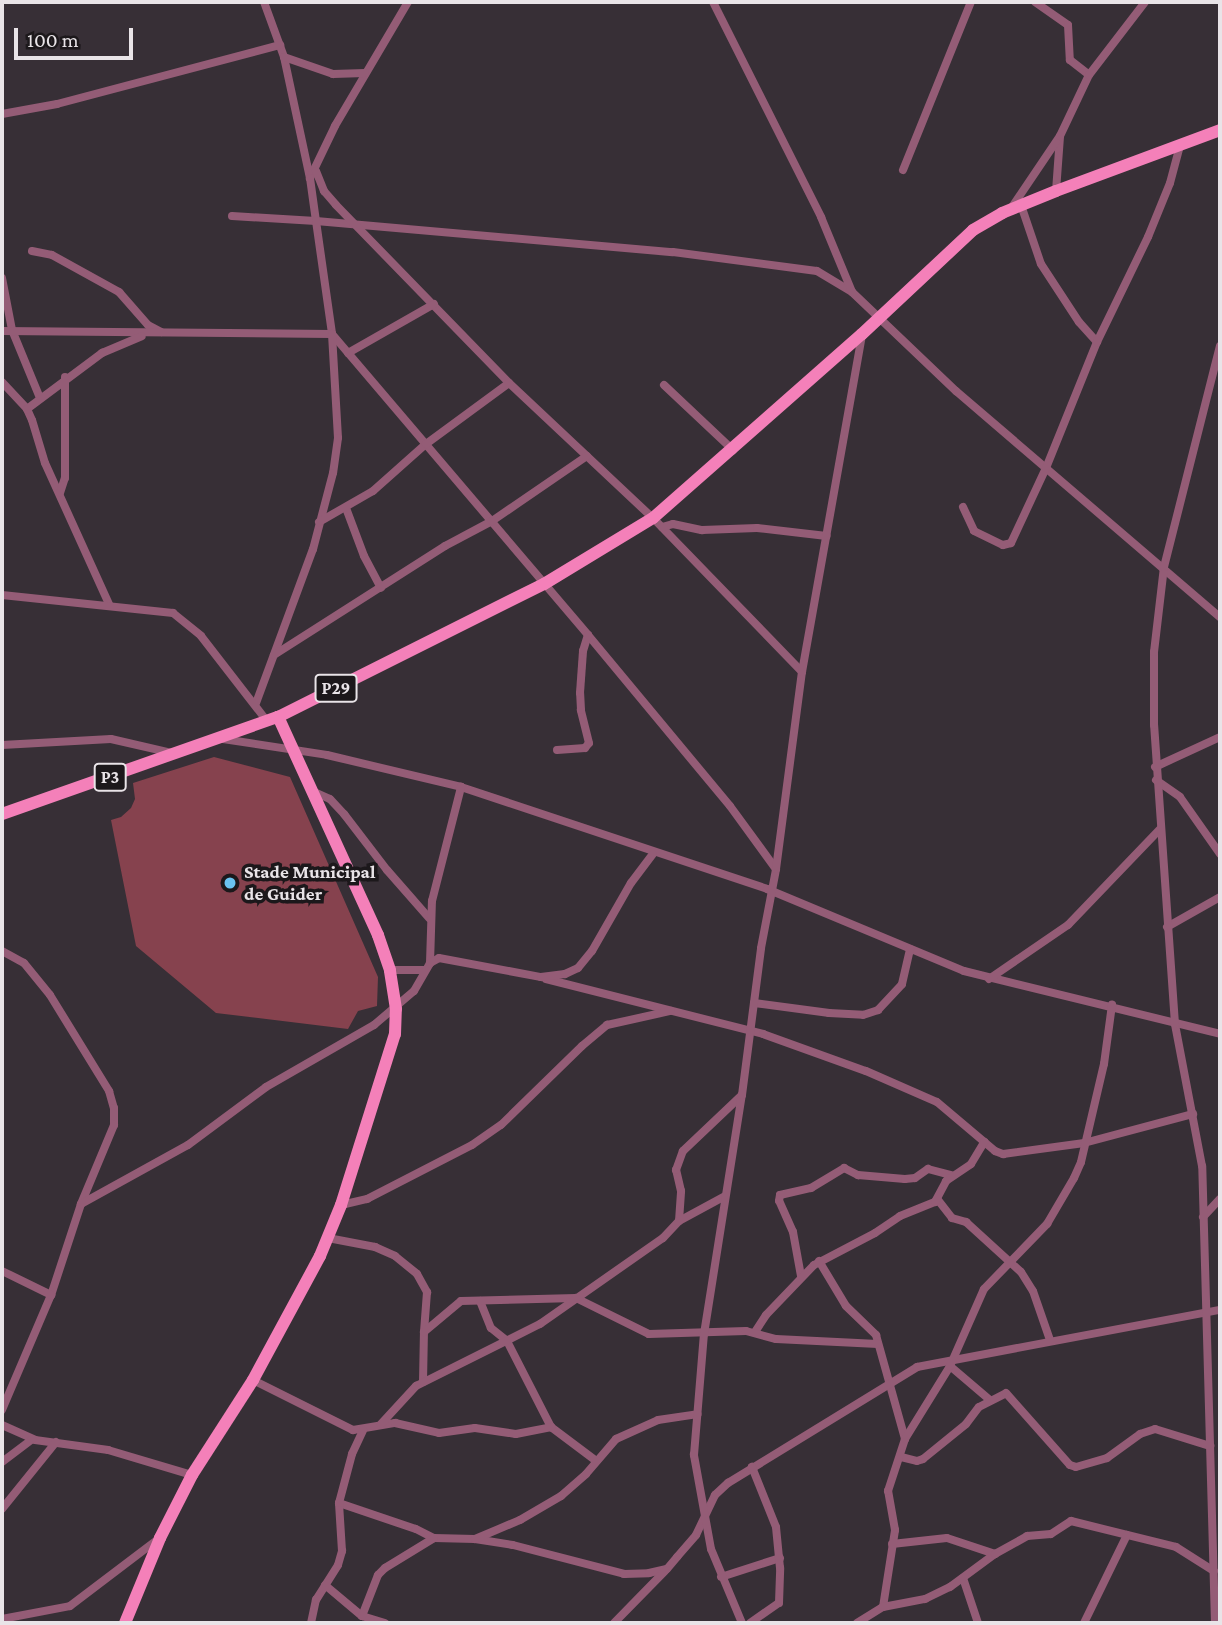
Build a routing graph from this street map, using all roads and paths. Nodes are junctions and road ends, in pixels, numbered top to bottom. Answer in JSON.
{"nodes":[{"id":1,"x":264,"y":2,"type":"edge"},
{"id":2,"x":408,"y":2,"type":"edge"},
{"id":3,"x":713,"y":2,"type":"edge"},
{"id":4,"x":971,"y":2,"type":"edge"},
{"id":5,"x":1035,"y":2,"type":"edge"},
{"id":6,"x":1145,"y":2,"type":"edge"},
{"id":7,"x":1047,"y":6,"type":"edge"},
{"id":8,"x":280,"y":45,"type":"junction"},
{"id":9,"x":284,"y":57,"type":"junction"},
{"id":10,"x":365,"y":73,"type":"junction"},
{"id":11,"x":1089,"y":75,"type":"junction"},
{"id":12,"x":3,"y":115,"type":"edge"},
{"id":13,"x":1220,"y":130,"type":"edge"},
{"id":14,"x":1059,"y":136,"type":"junction"},
{"id":15,"x":1180,"y":145,"type":"junction"},
{"id":16,"x":903,"y":170,"type":"dead end"},
{"id":17,"x":313,"y":175,"type":"junction"},
{"id":18,"x":1056,"y":191,"type":"junction"},
{"id":19,"x":1015,"y":207,"type":"junction"},
{"id":20,"x":232,"y":215,"type":"dead end"},
{"id":21,"x":316,"y":221,"type":"junction"},
{"id":22,"x":359,"y":227,"type":"junction"},
{"id":23,"x":32,"y":251,"type":"dead end"},
{"id":24,"x":2,"y":278,"type":"edge"},
{"id":25,"x":852,"y":292,"type":"junction"},
{"id":26,"x":434,"y":304,"type":"junction"},
{"id":27,"x":879,"y":318,"type":"junction"},
{"id":28,"x":12,"y":330,"type":"junction"},
{"id":29,"x":2,"y":331,"type":"edge"},
{"id":30,"x":149,"y":333,"type":"junction"},
{"id":31,"x":163,"y":333,"type":"junction"},
{"id":32,"x":332,"y":334,"type":"junction"},
{"id":33,"x":862,"y":334,"type":"junction"},
{"id":34,"x":1097,"y":342,"type":"junction"},
{"id":35,"x":1220,"y":346,"type":"edge"},
{"id":36,"x":348,"y":353,"type":"junction"},
{"id":37,"x":65,"y":377,"type":"junction"},
{"id":38,"x":2,"y":382,"type":"edge"},
{"id":39,"x":509,"y":383,"type":"junction"},
{"id":40,"x":664,"y":386,"type":"dead end"},
{"id":41,"x":40,"y":398,"type":"junction"},
{"id":42,"x":27,"y":409,"type":"junction"},
{"id":43,"x":426,"y":444,"type":"junction"},
{"id":44,"x":733,"y":450,"type":"junction"},
{"id":45,"x":587,"y":456,"type":"junction"},
{"id":46,"x":1046,"y":468,"type":"junction"},
{"id":47,"x":60,"y":493,"type":"junction"},
{"id":48,"x":963,"y":507,"type":"dead end"},
{"id":49,"x":346,"y":508,"type":"junction"},
{"id":50,"x":492,"y":521,"type":"junction"},
{"id":51,"x":319,"y":522,"type":"junction"},
{"id":52,"x":657,"y":522,"type":"junction"},
{"id":53,"x":827,"y":536,"type":"junction"},
{"id":54,"x":1164,"y":568,"type":"junction"},
{"id":55,"x":544,"y":584,"type":"junction"},
{"id":56,"x":381,"y":588,"type":"junction"},
{"id":57,"x":2,"y":595,"type":"edge"},
{"id":58,"x":109,"y":604,"type":"junction"},
{"id":59,"x":1220,"y":617,"type":"edge"},
{"id":60,"x":588,"y":635,"type":"junction"},
{"id":61,"x":274,"y":656,"type":"junction"},
{"id":62,"x":802,"y":672,"type":"junction"},
{"id":63,"x":256,"y":703,"type":"junction"},
{"id":64,"x":273,"y":719,"type":"junction"},
{"id":65,"x":1220,"y":737,"type":"edge"},
{"id":66,"x":218,"y":738,"type":"junction"},
{"id":67,"x":2,"y":745,"type":"edge"},
{"id":68,"x":557,"y":750,"type":"dead end"},
{"id":69,"x":295,"y":752,"type":"junction"},
{"id":70,"x":178,"y":754,"type":"junction"},
{"id":71,"x":1155,"y":767,"type":"junction"},
{"id":72,"x":1156,"y":780,"type":"junction"},
{"id":73,"x":461,"y":787,"type":"junction"},
{"id":74,"x":314,"y":792,"type":"junction"},
{"id":75,"x":2,"y":814,"type":"edge"},
{"id":76,"x":1159,"y":830,"type":"junction"},
{"id":77,"x":653,"y":854,"type":"junction"},
{"id":78,"x":1220,"y":854,"type":"edge"},
{"id":79,"x":776,"y":869,"type":"junction"},
{"id":80,"x":772,"y":891,"type":"junction"},
{"id":81,"x":1220,"y":897,"type":"edge"},
{"id":82,"x":429,"y":918,"type":"junction"},
{"id":83,"x":1167,"y":927,"type":"junction"},
{"id":84,"x":910,"y":949,"type":"junction"},
{"id":85,"x":2,"y":951,"type":"edge"},
{"id":86,"x":428,"y":967,"type":"junction"},
{"id":87,"x":390,"y":970,"type":"junction"},
{"id":88,"x":541,"y":977,"type":"junction"},
{"id":89,"x":989,"y":979,"type":"junction"},
{"id":90,"x":754,"y":1003,"type":"junction"},
{"id":91,"x":1112,"y":1005,"type":"junction"},
{"id":92,"x":396,"y":1009,"type":"junction"},
{"id":93,"x":673,"y":1011,"type":"junction"},
{"id":94,"x":1175,"y":1024,"type":"junction"},
{"id":95,"x":751,"y":1030,"type":"junction"},
{"id":96,"x":1220,"y":1034,"type":"edge"},
{"id":97,"x":743,"y":1095,"type":"junction"},
{"id":98,"x":1193,"y":1114,"type":"junction"},
{"id":99,"x":984,"y":1142,"type":"junction"},
{"id":100,"x":1084,"y":1143,"type":"junction"},
{"id":101,"x":951,"y":1175,"type":"junction"},
{"id":102,"x":724,"y":1196,"type":"junction"},
{"id":103,"x":1220,"y":1199,"type":"edge"},
{"id":104,"x":938,"y":1200,"type":"junction"},
{"id":105,"x":82,"y":1204,"type":"junction"},
{"id":106,"x":341,"y":1205,"type":"junction"},
{"id":107,"x":1203,"y":1217,"type":"junction"},
{"id":108,"x":679,"y":1221,"type":"junction"},
{"id":109,"x":328,"y":1238,"type":"junction"},
{"id":110,"x":1009,"y":1259,"type":"junction"},
{"id":111,"x":819,"y":1261,"type":"junction"},
{"id":112,"x":2,"y":1271,"type":"edge"},
{"id":113,"x":801,"y":1276,"type":"junction"},
{"id":114,"x":51,"y":1295,"type":"junction"},
{"id":115,"x":576,"y":1298,"type":"junction"},
{"id":116,"x":480,"y":1301,"type":"junction"},
{"id":117,"x":1220,"y":1310,"type":"edge"},
{"id":118,"x":1206,"y":1314,"type":"junction"},
{"id":119,"x":424,"y":1332,"type":"junction"},
{"id":120,"x":754,"y":1332,"type":"junction"},
{"id":121,"x":704,"y":1334,"type":"junction"},
{"id":122,"x":1050,"y":1340,"type":"junction"},
{"id":123,"x":507,"y":1341,"type":"junction"},
{"id":124,"x":878,"y":1344,"type":"junction"},
{"id":125,"x":952,"y":1362,"type":"junction"},
{"id":126,"x":253,"y":1380,"type":"junction"},
{"id":127,"x":423,"y":1382,"type":"junction"},
{"id":128,"x":890,"y":1385,"type":"junction"},
{"id":129,"x":990,"y":1400,"type":"junction"},
{"id":130,"x":2,"y":1410,"type":"edge"},
{"id":131,"x":698,"y":1414,"type":"junction"},
{"id":132,"x":381,"y":1424,"type":"junction"},
{"id":133,"x":2,"y":1425,"type":"edge"},
{"id":134,"x":551,"y":1427,"type":"junction"},
{"id":135,"x":363,"y":1430,"type":"junction"},
{"id":136,"x":32,"y":1439,"type":"junction"},
{"id":137,"x":905,"y":1439,"type":"junction"},
{"id":138,"x":56,"y":1442,"type":"junction"},
{"id":139,"x":1210,"y":1446,"type":"junction"},
{"id":140,"x":901,"y":1457,"type":"junction"},
{"id":141,"x":595,"y":1460,"type":"junction"},
{"id":142,"x":2,"y":1462,"type":"edge"},
{"id":143,"x":752,"y":1467,"type":"junction"},
{"id":144,"x":1215,"y":1474,"type":"edge"},
{"id":145,"x":192,"y":1475,"type":"junction"},
{"id":146,"x":339,"y":1503,"type":"junction"},
{"id":147,"x":2,"y":1509,"type":"edge"},
{"id":148,"x":704,"y":1521,"type":"junction"},
{"id":149,"x":1127,"y":1535,"type":"junction"},
{"id":150,"x":160,"y":1538,"type":"junction"},
{"id":151,"x":434,"y":1538,"type":"junction"},
{"id":152,"x":475,"y":1539,"type":"junction"},
{"id":153,"x":892,"y":1544,"type":"junction"},
{"id":154,"x":995,"y":1553,"type":"junction"},
{"id":155,"x":780,"y":1558,"type":"junction"},
{"id":156,"x":667,"y":1569,"type":"junction"},
{"id":157,"x":1214,"y":1571,"type":"junction"},
{"id":158,"x":721,"y":1577,"type":"junction"},
{"id":159,"x":963,"y":1578,"type":"junction"},
{"id":160,"x":325,"y":1585,"type":"junction"},
{"id":161,"x":1218,"y":1601,"type":"edge"},
{"id":162,"x":883,"y":1607,"type":"junction"},
{"id":163,"x":362,"y":1616,"type":"junction"},
{"id":164,"x":2,"y":1619,"type":"edge"},
{"id":165,"x":125,"y":1623,"type":"edge"},
{"id":166,"x":311,"y":1623,"type":"edge"},
{"id":167,"x":387,"y":1623,"type":"edge"},
{"id":168,"x":395,"y":1623,"type":"edge"},
{"id":169,"x":614,"y":1623,"type":"edge"},
{"id":170,"x":742,"y":1623,"type":"edge"},
{"id":171,"x":750,"y":1623,"type":"edge"},
{"id":172,"x":858,"y":1623,"type":"edge"},
{"id":173,"x":978,"y":1623,"type":"edge"},
{"id":174,"x":1084,"y":1623,"type":"edge"},
{"id":175,"x":1215,"y":1623,"type":"edge"}],
"edges":[{"from":1,"to":8,"type":"street"},
{"from":2,"to":10,"type":"street"},
{"from":3,"to":25,"type":"street"},
{"from":4,"to":16,"type":"street"},
{"from":5,"to":7,"type":"street"},
{"from":6,"to":11,"type":"street"},
{"from":7,"to":11,"type":"street"},
{"from":8,"to":9,"type":"street"},
{"from":8,"to":12,"type":"street"},
{"from":9,"to":10,"type":"street"},
{"from":9,"to":17,"type":"street"},
{"from":10,"to":17,"type":"street"},
{"from":11,"to":14,"type":"street"},
{"from":13,"to":15,"type":"main road","number":"P29"},
{"from":14,"to":18,"type":"street"},
{"from":14,"to":19,"type":"street"},
{"from":15,"to":18,"type":"main road","number":"P29"},
{"from":15,"to":34,"type":"street"},
{"from":17,"to":21,"type":"street"},
{"from":17,"to":22,"type":"street"},
{"from":18,"to":19,"type":"main road","number":"P29"},
{"from":19,"to":27,"type":"main road","number":"P29"},
{"from":19,"to":34,"type":"street"},
{"from":20,"to":21,"type":"street"},
{"from":21,"to":22,"type":"street"},
{"from":21,"to":32,"type":"street"},
{"from":22,"to":25,"type":"street"},
{"from":22,"to":26,"type":"street"},
{"from":23,"to":31,"type":"street"},
{"from":24,"to":28,"type":"street"},
{"from":25,"to":27,"type":"street"},
{"from":26,"to":36,"type":"street"},
{"from":26,"to":39,"type":"street"},
{"from":27,"to":33,"type":"main road","number":"P29"},
{"from":27,"to":46,"type":"street"},
{"from":28,"to":29,"type":"street"},
{"from":28,"to":30,"type":"street"},
{"from":28,"to":41,"type":"street"},
{"from":30,"to":31,"type":"street"},
{"from":30,"to":37,"type":"street"},
{"from":31,"to":32,"type":"street"},
{"from":32,"to":36,"type":"street"},
{"from":32,"to":51,"type":"street"},
{"from":33,"to":44,"type":"main road","number":"P29"},
{"from":33,"to":53,"type":"street"},
{"from":34,"to":46,"type":"street"},
{"from":35,"to":54,"type":"street"},
{"from":36,"to":43,"type":"street"},
{"from":37,"to":41,"type":"street"},
{"from":37,"to":47,"type":"street"},
{"from":38,"to":42,"type":"street"},
{"from":39,"to":43,"type":"street"},
{"from":39,"to":45,"type":"street"},
{"from":40,"to":44,"type":"street"},
{"from":41,"to":42,"type":"street"},
{"from":42,"to":47,"type":"street"},
{"from":43,"to":49,"type":"street"},
{"from":43,"to":50,"type":"street"},
{"from":44,"to":52,"type":"main road","number":"P29"},
{"from":45,"to":50,"type":"street"},
{"from":45,"to":52,"type":"street"},
{"from":46,"to":48,"type":"street"},
{"from":46,"to":54,"type":"street"},
{"from":47,"to":58,"type":"street"},
{"from":49,"to":51,"type":"street"},
{"from":49,"to":56,"type":"street"},
{"from":50,"to":55,"type":"street"},
{"from":50,"to":56,"type":"street"},
{"from":51,"to":61,"type":"street"},
{"from":52,"to":53,"type":"street"},
{"from":52,"to":55,"type":"main road","number":"P29"},
{"from":52,"to":62,"type":"street"},
{"from":53,"to":62,"type":"street"},
{"from":54,"to":59,"type":"street"},
{"from":54,"to":71,"type":"street"},
{"from":55,"to":60,"type":"street"},
{"from":55,"to":64,"type":"main road","number":"P29"},
{"from":56,"to":61,"type":"street"},
{"from":57,"to":58,"type":"street"},
{"from":58,"to":63,"type":"street"},
{"from":60,"to":68,"type":"street"},
{"from":60,"to":79,"type":"street"},
{"from":61,"to":63,"type":"street"},
{"from":62,"to":79,"type":"street"},
{"from":63,"to":64,"type":"street"},
{"from":64,"to":66,"type":"main road","number":"P3"},
{"from":64,"to":69,"type":"main road"},
{"from":65,"to":71,"type":"street"},
{"from":66,"to":69,"type":"street"},
{"from":66,"to":70,"type":"main road","number":"P3"},
{"from":67,"to":70,"type":"street"},
{"from":69,"to":73,"type":"street"},
{"from":69,"to":74,"type":"main road"},
{"from":70,"to":75,"type":"main road","number":"P3"},
{"from":71,"to":72,"type":"street"},
{"from":72,"to":76,"type":"street"},
{"from":72,"to":78,"type":"street"},
{"from":73,"to":77,"type":"street"},
{"from":73,"to":82,"type":"street"},
{"from":74,"to":82,"type":"street"},
{"from":74,"to":87,"type":"main road"},
{"from":76,"to":83,"type":"street"},
{"from":76,"to":89,"type":"street"},
{"from":77,"to":80,"type":"street"},
{"from":77,"to":88,"type":"street"},
{"from":79,"to":80,"type":"street"},
{"from":80,"to":84,"type":"street"},
{"from":80,"to":90,"type":"street"},
{"from":81,"to":83,"type":"street"},
{"from":82,"to":86,"type":"street"},
{"from":83,"to":94,"type":"street"},
{"from":84,"to":89,"type":"street"},
{"from":84,"to":90,"type":"street"},
{"from":85,"to":105,"type":"street"},
{"from":86,"to":87,"type":"street"},
{"from":86,"to":88,"type":"street"},
{"from":86,"to":92,"type":"street"},
{"from":87,"to":92,"type":"main road"},
{"from":88,"to":93,"type":"street"},
{"from":89,"to":91,"type":"street"},
{"from":90,"to":95,"type":"street"},
{"from":91,"to":94,"type":"street"},
{"from":91,"to":100,"type":"street"},
{"from":92,"to":105,"type":"street"},
{"from":92,"to":106,"type":"main road"},
{"from":93,"to":95,"type":"street"},
{"from":93,"to":106,"type":"street"},
{"from":94,"to":96,"type":"street"},
{"from":94,"to":98,"type":"street"},
{"from":95,"to":97,"type":"street"},
{"from":95,"to":99,"type":"street"},
{"from":97,"to":102,"type":"street"},
{"from":97,"to":108,"type":"street"},
{"from":98,"to":100,"type":"street"},
{"from":98,"to":107,"type":"street"},
{"from":99,"to":100,"type":"street"},
{"from":99,"to":101,"type":"street"},
{"from":100,"to":110,"type":"street"},
{"from":101,"to":104,"type":"street"},
{"from":101,"to":113,"type":"street"},
{"from":102,"to":108,"type":"street"},
{"from":102,"to":121,"type":"street"},
{"from":103,"to":107,"type":"street"},
{"from":104,"to":110,"type":"street"},
{"from":104,"to":111,"type":"street"},
{"from":105,"to":114,"type":"street"},
{"from":106,"to":109,"type":"main road"},
{"from":107,"to":118,"type":"street"},
{"from":108,"to":115,"type":"street"},
{"from":109,"to":119,"type":"street"},
{"from":109,"to":126,"type":"main road"},
{"from":110,"to":122,"type":"street"},
{"from":110,"to":125,"type":"street"},
{"from":111,"to":113,"type":"street"},
{"from":111,"to":124,"type":"street"},
{"from":112,"to":114,"type":"street"},
{"from":113,"to":120,"type":"street"},
{"from":114,"to":130,"type":"street"},
{"from":115,"to":116,"type":"street"},
{"from":115,"to":121,"type":"street"},
{"from":115,"to":123,"type":"street"},
{"from":116,"to":119,"type":"street"},
{"from":116,"to":123,"type":"street"},
{"from":117,"to":118,"type":"street"},
{"from":118,"to":122,"type":"street"},
{"from":118,"to":139,"type":"street"},
{"from":119,"to":127,"type":"street"},
{"from":120,"to":121,"type":"street"},
{"from":120,"to":124,"type":"street"},
{"from":121,"to":131,"type":"street"},
{"from":122,"to":125,"type":"street"},
{"from":123,"to":127,"type":"street"},
{"from":123,"to":134,"type":"street"},
{"from":124,"to":128,"type":"street"},
{"from":125,"to":128,"type":"street"},
{"from":125,"to":129,"type":"street"},
{"from":125,"to":137,"type":"street"},
{"from":126,"to":135,"type":"street"},
{"from":126,"to":145,"type":"main road"},
{"from":127,"to":132,"type":"street"},
{"from":128,"to":137,"type":"street"},
{"from":128,"to":143,"type":"street"},
{"from":129,"to":139,"type":"street"},
{"from":129,"to":140,"type":"street"},
{"from":131,"to":141,"type":"street"},
{"from":131,"to":148,"type":"street"},
{"from":132,"to":134,"type":"street"},
{"from":132,"to":135,"type":"street"},
{"from":133,"to":136,"type":"street"},
{"from":134,"to":141,"type":"street"},
{"from":135,"to":146,"type":"street"},
{"from":136,"to":138,"type":"street"},
{"from":136,"to":142,"type":"street"},
{"from":137,"to":140,"type":"street"},
{"from":138,"to":145,"type":"street"},
{"from":138,"to":147,"type":"street"},
{"from":139,"to":144,"type":"street"},
{"from":140,"to":153,"type":"street"},
{"from":141,"to":152,"type":"street"},
{"from":143,"to":148,"type":"street"},
{"from":143,"to":155,"type":"street"},
{"from":144,"to":157,"type":"street"},
{"from":145,"to":150,"type":"main road"},
{"from":146,"to":151,"type":"street"},
{"from":146,"to":160,"type":"street"},
{"from":148,"to":156,"type":"street"},
{"from":148,"to":158,"type":"street"},
{"from":149,"to":154,"type":"street"},
{"from":149,"to":157,"type":"street"},
{"from":149,"to":174,"type":"street"},
{"from":150,"to":164,"type":"street"},
{"from":150,"to":165,"type":"main road"},
{"from":151,"to":152,"type":"street"},
{"from":151,"to":163,"type":"street"},
{"from":152,"to":156,"type":"street"},
{"from":153,"to":154,"type":"street"},
{"from":153,"to":162,"type":"street"},
{"from":154,"to":159,"type":"street"},
{"from":155,"to":158,"type":"street"},
{"from":155,"to":171,"type":"street"},
{"from":156,"to":169,"type":"street"},
{"from":157,"to":161,"type":"street"},
{"from":158,"to":170,"type":"street"},
{"from":159,"to":162,"type":"street"},
{"from":159,"to":173,"type":"street"},
{"from":160,"to":163,"type":"street"},
{"from":160,"to":166,"type":"street"},
{"from":161,"to":175,"type":"street"},
{"from":162,"to":172,"type":"street"},
{"from":163,"to":167,"type":"street"},
{"from":167,"to":168,"type":"street"}]}
